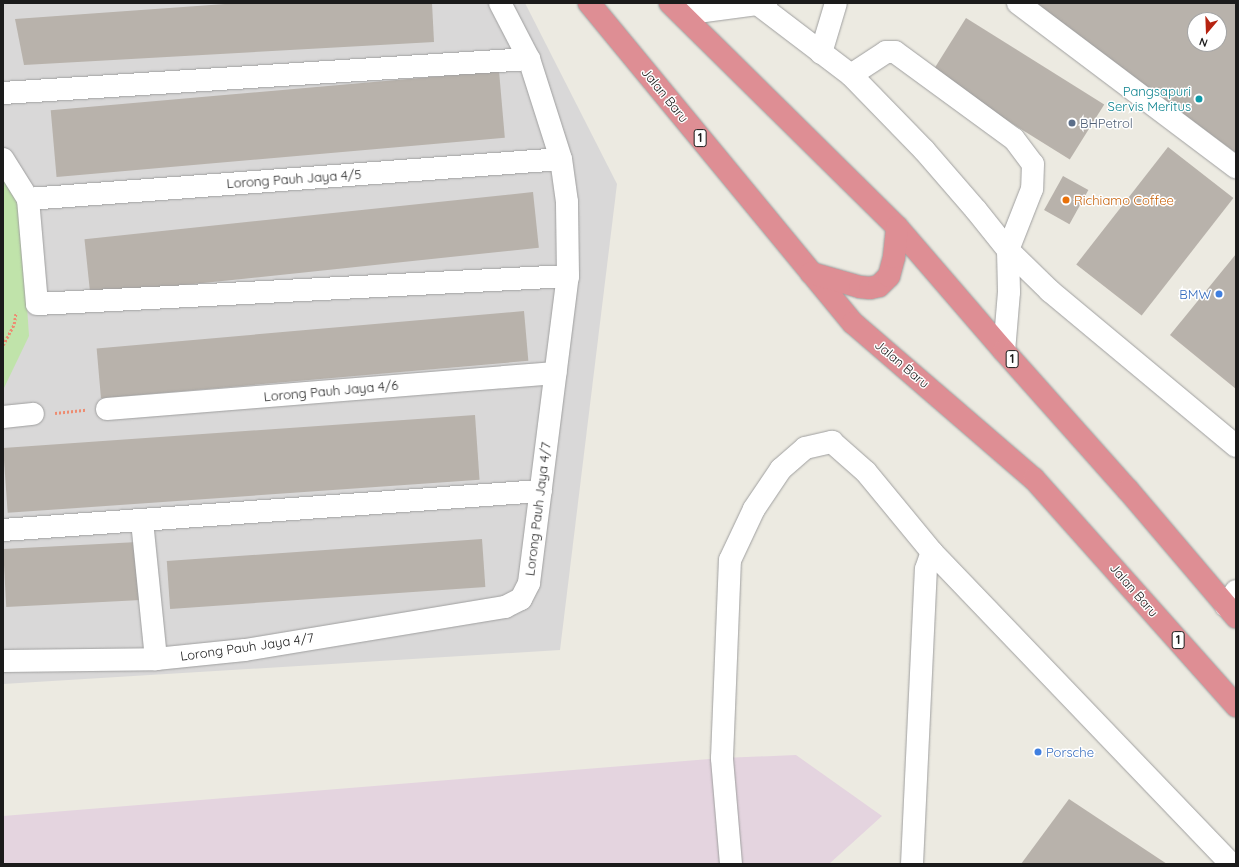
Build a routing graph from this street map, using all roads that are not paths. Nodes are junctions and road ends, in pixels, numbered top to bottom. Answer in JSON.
{"nodes":[{"id":1,"x":500,"y":3,"type":"edge"},
{"id":2,"x":589,"y":3,"type":"edge"},
{"id":3,"x":836,"y":3,"type":"edge"},
{"id":4,"x":1018,"y":3,"type":"edge"},
{"id":5,"x":763,"y":4,"type":"edge"},
{"id":6,"x":676,"y":9,"type":"edge"},
{"id":7,"x":822,"y":54,"type":"junction"},
{"id":8,"x":529,"y":59,"type":"junction"},
{"id":9,"x":851,"y":75,"type":"junction"},
{"id":10,"x":3,"y":93,"type":"edge"},
{"id":11,"x":3,"y":159,"type":"edge"},
{"id":12,"x":561,"y":159,"type":"junction"},
{"id":13,"x":1236,"y":167,"type":"edge"},
{"id":14,"x":28,"y":199,"type":"junction"},
{"id":15,"x":897,"y":227,"type":"junction"},
{"id":16,"x":1008,"y":250,"type":"junction"},
{"id":17,"x":811,"y":273,"type":"junction"},
{"id":18,"x":568,"y":276,"type":"junction"},
{"id":19,"x":1004,"y":351,"type":"junction"},
{"id":20,"x":556,"y":373,"type":"junction"},
{"id":21,"x":107,"y":409,"type":"road end"},
{"id":22,"x":33,"y":414,"type":"road end"},
{"id":23,"x":3,"y":416,"type":"edge"},
{"id":24,"x":1236,"y":446,"type":"edge"},
{"id":25,"x":541,"y":491,"type":"junction"},
{"id":26,"x":142,"y":520,"type":"junction"},
{"id":27,"x":3,"y":530,"type":"edge"},
{"id":28,"x":932,"y":552,"type":"junction"},
{"id":29,"x":1233,"y":604,"type":"edge"},
{"id":30,"x":156,"y":659,"type":"junction"},
{"id":31,"x":3,"y":661,"type":"edge"},
{"id":32,"x":1236,"y":706,"type":"edge"},
{"id":33,"x":732,"y":864,"type":"edge"},
{"id":34,"x":912,"y":864,"type":"edge"},
{"id":35,"x":1232,"y":864,"type":"edge"}],
"edges":[{"from":1,"to":8,"type":"street","name":"Lorong Pauh Jaya 4/7"},
{"from":2,"to":17,"type":"highway","name":"Jalan Baru","number":"1"},
{"from":3,"to":7,"type":"street"},
{"from":4,"to":13,"type":"street"},
{"from":5,"to":6,"type":"street"},
{"from":5,"to":7,"type":"street"},
{"from":6,"to":15,"type":"highway","number":"1"},
{"from":7,"to":9,"type":"street"},
{"from":8,"to":10,"type":"street"},
{"from":8,"to":12,"type":"street","name":"Lorong Pauh Jaya 4/7"},
{"from":9,"to":16,"type":"street"},
{"from":9,"to":16,"type":"street"},
{"from":11,"to":14,"type":"street"},
{"from":12,"to":14,"type":"street","name":"Lorong Pauh Jaya 4/5"},
{"from":12,"to":18,"type":"street","name":"Lorong Pauh Jaya 4/7"},
{"from":14,"to":18,"type":"street"},
{"from":15,"to":17,"type":"highway"},
{"from":15,"to":19,"type":"highway","number":"1"},
{"from":16,"to":19,"type":"street"},
{"from":16,"to":24,"type":"street"},
{"from":17,"to":32,"type":"highway","name":"Jalan Baru","number":"1"},
{"from":18,"to":20,"type":"street","name":"Lorong Pauh Jaya 4/7"},
{"from":19,"to":29,"type":"highway","number":"1"},
{"from":20,"to":21,"type":"street","name":"Lorong Pauh Jaya 4/6"},
{"from":20,"to":25,"type":"street","name":"Lorong Pauh Jaya 4/7"},
{"from":22,"to":23,"type":"street"},
{"from":25,"to":26,"type":"street"},
{"from":25,"to":30,"type":"street","name":"Lorong Pauh Jaya 4/7"},
{"from":26,"to":27,"type":"street"},
{"from":26,"to":30,"type":"street"},
{"from":28,"to":33,"type":"street"},
{"from":28,"to":34,"type":"street"},
{"from":28,"to":35,"type":"street"},
{"from":30,"to":31,"type":"street","name":"Lorong Pauh Jaya 4/7"}]}
